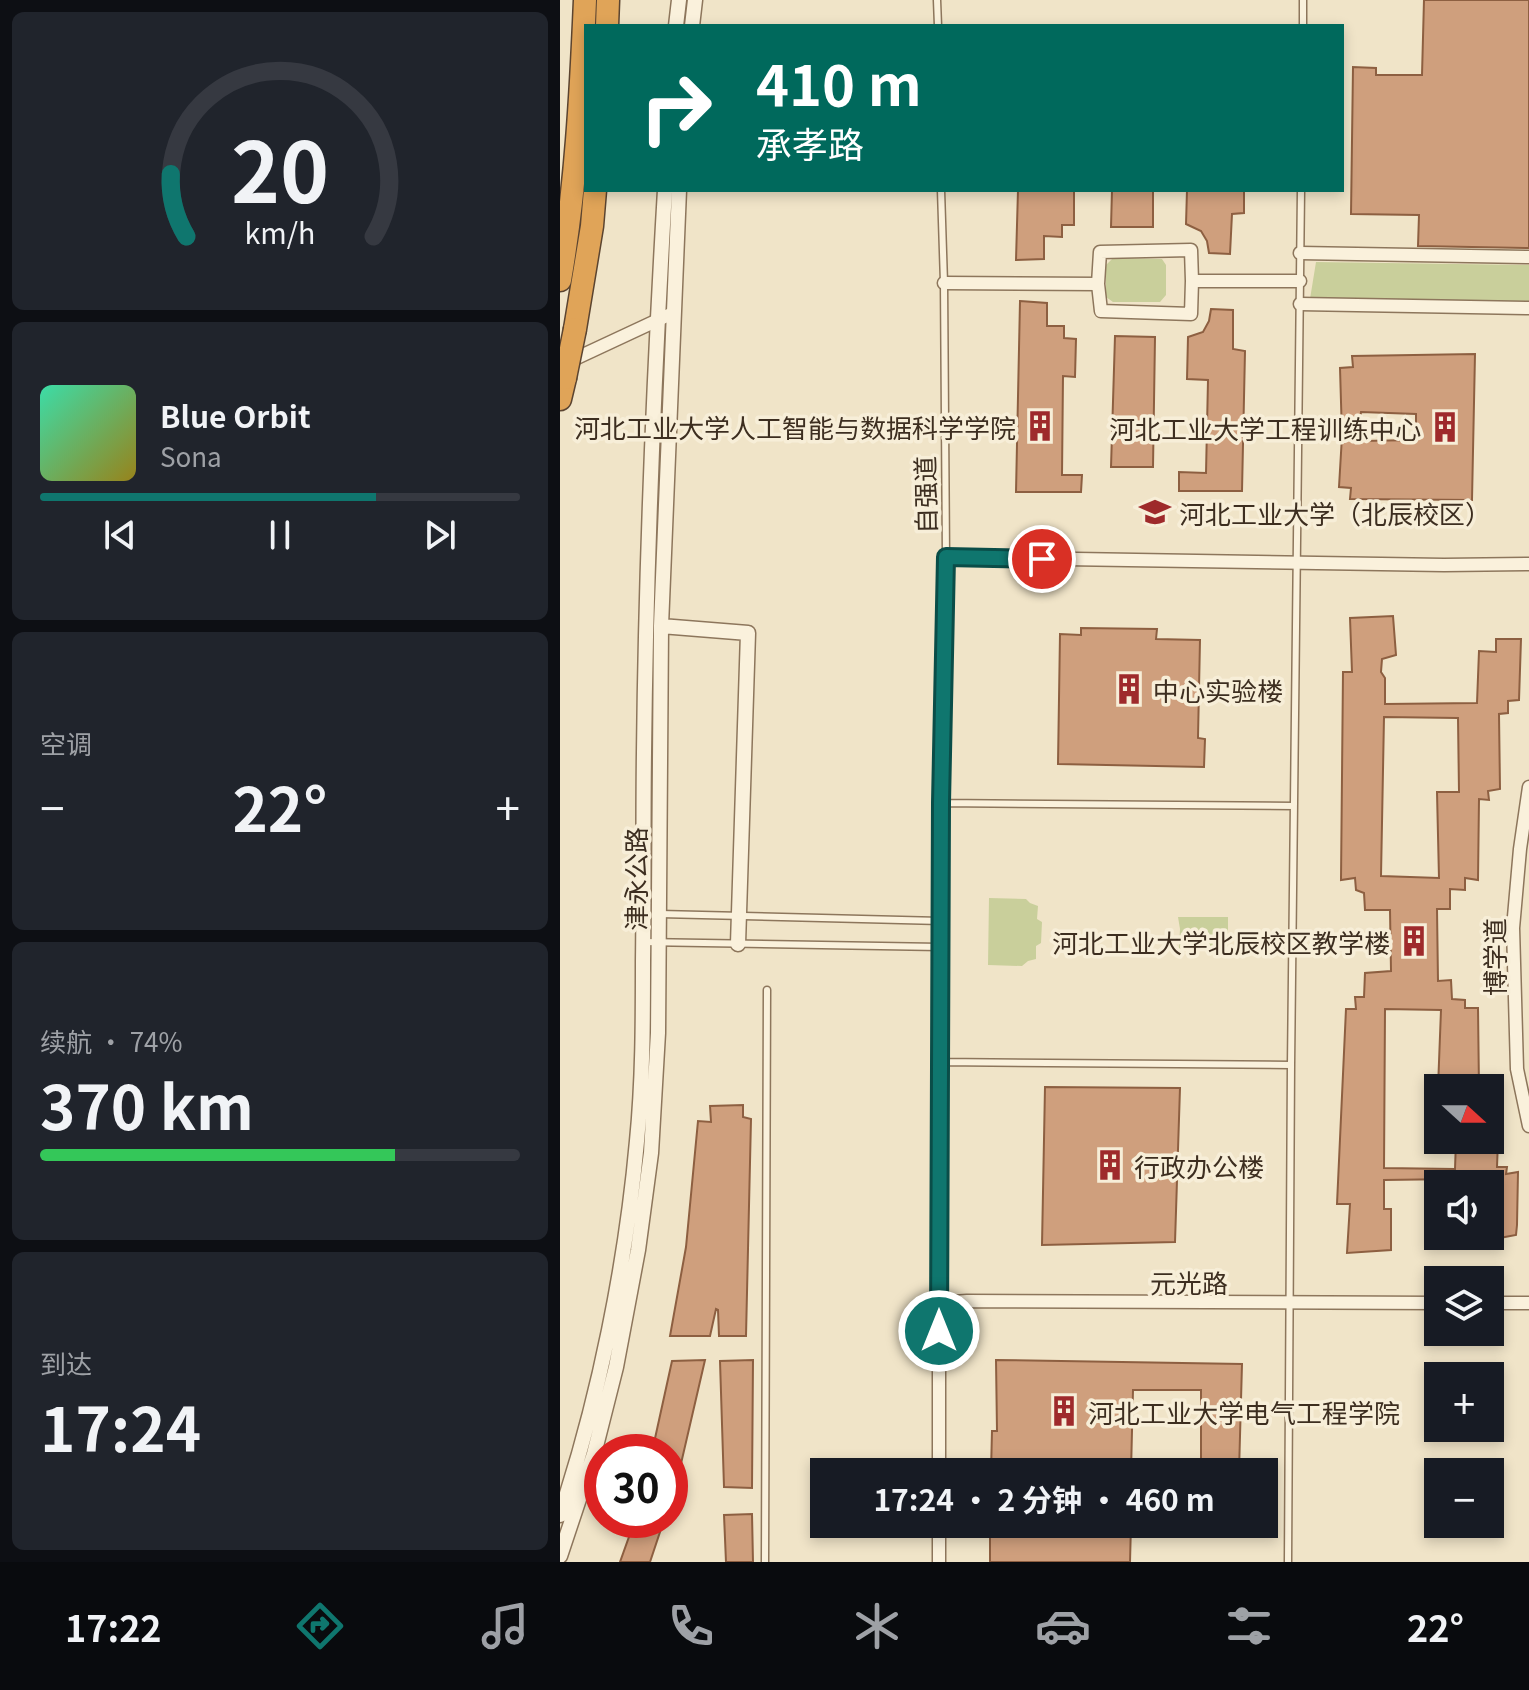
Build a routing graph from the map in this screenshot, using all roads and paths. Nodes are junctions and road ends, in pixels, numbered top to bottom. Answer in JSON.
{"nodes":[{"id":1,"x":585,"y":0,"type":"edge"},
{"id":2,"x":608,"y":0,"type":"edge"},
{"id":3,"x":679,"y":0,"type":"edge"},
{"id":4,"x":695,"y":0,"type":"edge"},
{"id":5,"x":937,"y":0,"type":"edge"},
{"id":6,"x":1303,"y":0,"type":"edge"},
{"id":7,"x":584,"y":24,"type":"edge"},
{"id":8,"x":607,"y":24,"type":"edge"},
{"id":9,"x":676,"y":24,"type":"edge"},
{"id":10,"x":692,"y":24,"type":"edge"},
{"id":11,"x":938,"y":24,"type":"edge"},
{"id":12,"x":1303,"y":24,"type":"edge"},
{"id":13,"x":584,"y":28,"type":"edge"},
{"id":14,"x":595,"y":192,"type":"edge"},
{"id":15,"x":665,"y":192,"type":"edge"},
{"id":16,"x":679,"y":192,"type":"edge"},
{"id":17,"x":941,"y":192,"type":"edge"},
{"id":18,"x":1301,"y":192,"type":"edge"},
{"id":19,"x":1300,"y":253,"type":"junction"},
{"id":20,"x":1529,"y":257,"type":"edge"},
{"id":21,"x":560,"y":280,"type":"edge"},
{"id":22,"x":1192,"y":281,"type":"junction"},
{"id":23,"x":1300,"y":281,"type":"junction"},
{"id":24,"x":944,"y":283,"type":"junction"},
{"id":25,"x":1098,"y":284,"type":"junction"},
{"id":26,"x":1300,"y":304,"type":"junction"},
{"id":27,"x":1529,"y":308,"type":"edge"},
{"id":28,"x":673,"y":313,"type":"junction"},
{"id":29,"x":659,"y":320,"type":"junction"},
{"id":30,"x":562,"y":381,"type":"edge"},
{"id":31,"x":946,"y":557,"type":"junction"},
{"id":32,"x":1298,"y":563,"type":"junction"},
{"id":33,"x":1529,"y":564,"type":"edge"},
{"id":34,"x":661,"y":626,"type":"junction"},
{"id":35,"x":1529,"y":787,"type":"edge"},
{"id":36,"x":941,"y":803,"type":"junction"},
{"id":37,"x":1294,"y":806,"type":"junction"},
{"id":38,"x":651,"y":914,"type":"junction"},
{"id":39,"x":739,"y":916,"type":"junction"},
{"id":40,"x":941,"y":921,"type":"junction"},
{"id":41,"x":651,"y":942,"type":"junction"},
{"id":42,"x":738,"y":944,"type":"junction"},
{"id":43,"x":940,"y":947,"type":"junction"},
{"id":44,"x":767,"y":990,"type":"dead end"},
{"id":45,"x":939,"y":1062,"type":"junction"},
{"id":46,"x":1291,"y":1065,"type":"junction"},
{"id":47,"x":1529,"y":1126,"type":"edge"},
{"id":48,"x":939,"y":1303,"type":"junction"},
{"id":49,"x":1424,"y":1303,"type":"edge"},
{"id":50,"x":1504,"y":1303,"type":"edge"},
{"id":51,"x":1529,"y":1303,"type":"edge"},
{"id":52,"x":1289,"y":1304,"type":"junction"},
{"id":53,"x":939,"y":1458,"type":"edge"},
{"id":54,"x":560,"y":1515,"type":"edge"},
{"id":55,"x":939,"y":1538,"type":"edge"},
{"id":56,"x":560,"y":1556,"type":"edge"},
{"id":57,"x":765,"y":1562,"type":"edge"},
{"id":58,"x":939,"y":1562,"type":"edge"},
{"id":59,"x":1288,"y":1562,"type":"edge"}],
"edges":[{"from":1,"to":7,"type":"highway"},
{"from":2,"to":8,"type":"highway"},
{"from":3,"to":9,"type":"street"},
{"from":4,"to":10,"type":"street"},
{"from":5,"to":11,"type":"lane"},
{"from":6,"to":12,"type":"lane"},
{"from":13,"to":21,"type":"highway"},
{"from":14,"to":30,"type":"highway","bridge":true},
{"from":15,"to":29,"type":"street","name":"津永公路"},
{"from":16,"to":28,"type":"street","name":"津永公路"},
{"from":17,"to":24,"type":"lane","name":"自强道"},
{"from":18,"to":19,"type":"lane"},
{"from":19,"to":20,"type":"street"},
{"from":19,"to":23,"type":"lane"},
{"from":22,"to":23,"type":"street"},
{"from":22,"to":25,"type":"street"},
{"from":22,"to":25,"type":"street"},
{"from":23,"to":26,"type":"lane"},
{"from":24,"to":25,"type":"street"},
{"from":24,"to":31,"type":"lane","name":"自强道"},
{"from":26,"to":27,"type":"street"},
{"from":26,"to":32,"type":"lane"},
{"from":28,"to":29,"type":"street"},
{"from":28,"to":34,"type":"street","name":"津永公路"},
{"from":29,"to":30,"type":"street"},
{"from":29,"to":38,"type":"street","name":"津永公路"},
{"from":31,"to":32,"type":"street"},
{"from":31,"to":36,"type":"lane","name":"自强道"},
{"from":32,"to":33,"type":"street"},
{"from":32,"to":37,"type":"lane"},
{"from":34,"to":38,"type":"street","name":"津永公路"},
{"from":34,"to":39,"type":"street"},
{"from":35,"to":47,"type":"street","name":"博学道"},
{"from":36,"to":37,"type":"lane"},
{"from":36,"to":40,"type":"lane","name":"自强道"},
{"from":37,"to":46,"type":"lane"},
{"from":38,"to":39,"type":"lane"},
{"from":38,"to":41,"type":"street","name":"津永公路"},
{"from":39,"to":40,"type":"lane"},
{"from":39,"to":42,"type":"street"},
{"from":40,"to":43,"type":"lane","name":"自强道"},
{"from":41,"to":42,"type":"lane"},
{"from":41,"to":54,"type":"street","name":"津永公路"},
{"from":41,"to":56,"type":"street","name":"津永公路"},
{"from":42,"to":43,"type":"lane"},
{"from":43,"to":45,"type":"lane","name":"自强道"},
{"from":44,"to":57,"type":"lane"},
{"from":45,"to":46,"type":"lane"},
{"from":45,"to":48,"type":"lane","name":"自强道"},
{"from":46,"to":52,"type":"lane"},
{"from":48,"to":52,"type":"street","name":"元光路"},
{"from":48,"to":53,"type":"street","name":"自强道"},
{"from":49,"to":52,"type":"street","name":"元光路"},
{"from":50,"to":51,"type":"street"},
{"from":52,"to":59,"type":"lane"},
{"from":55,"to":58,"type":"street"}]}
